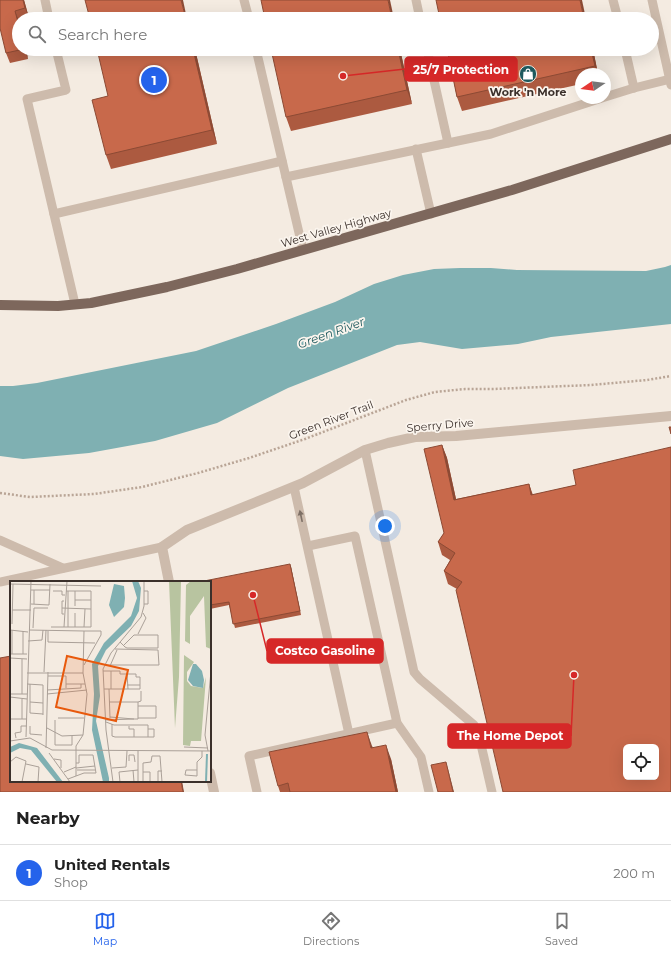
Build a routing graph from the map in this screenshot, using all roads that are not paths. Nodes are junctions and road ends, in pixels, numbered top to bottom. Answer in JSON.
{"nodes":[{"id":1,"x":45,"y":0,"type":"edge"},
{"id":2,"x":244,"y":0,"type":"edge"},
{"id":3,"x":416,"y":0,"type":"edge"},
{"id":4,"x":614,"y":0,"type":"edge"},
{"id":5,"x":652,"y":0,"type":"edge"},
{"id":6,"x":48,"y":12,"type":"edge"},
{"id":7,"x":247,"y":12,"type":"edge"},
{"id":8,"x":419,"y":12,"type":"edge"},
{"id":9,"x":617,"y":12,"type":"edge"},
{"id":10,"x":655,"y":12,"type":"edge"},
{"id":11,"x":659,"y":32,"type":"edge"},
{"id":12,"x":58,"y":56,"type":"edge"},
{"id":13,"x":258,"y":56,"type":"edge"},
{"id":14,"x":429,"y":56,"type":"edge"},
{"id":15,"x":627,"y":56,"type":"edge"},
{"id":16,"x":670,"y":82,"type":"edge"},
{"id":17,"x":634,"y":88,"type":"junction"},
{"id":18,"x":611,"y":95,"type":"edge"},
{"id":19,"x":584,"y":104,"type":"edge"},
{"id":20,"x":671,"y":139,"type":"edge"},
{"id":21,"x":448,"y":143,"type":"junction"},
{"id":22,"x":416,"y":150,"type":"junction"},
{"id":23,"x":282,"y":161,"type":"junction"},
{"id":24,"x":286,"y":177,"type":"junction"},
{"id":25,"x":54,"y":214,"type":"junction"},
{"id":26,"x":431,"y":214,"type":"junction"},
{"id":27,"x":303,"y":250,"type":"junction"},
{"id":28,"x":75,"y":304,"type":"junction"},
{"id":29,"x":0,"y":305,"type":"edge"},
{"id":30,"x":671,"y":416,"type":"edge"},
{"id":31,"x":365,"y":450,"type":"junction"},
{"id":32,"x":294,"y":487,"type":"junction"},
{"id":33,"x":0,"y":540,"type":"edge"},
{"id":34,"x":308,"y":546,"type":"junction"},
{"id":35,"x":162,"y":547,"type":"junction"},
{"id":36,"x":62,"y":568,"type":"junction"},
{"id":37,"x":169,"y":581,"type":"edge"},
{"id":38,"x":0,"y":582,"type":"edge"},
{"id":39,"x":397,"y":723,"type":"junction"},
{"id":40,"x":349,"y":734,"type":"junction"},
{"id":41,"x":211,"y":778,"type":"edge"},
{"id":42,"x":214,"y":792,"type":"edge"},
{"id":43,"x":257,"y":792,"type":"edge"},
{"id":44,"x":429,"y":792,"type":"edge"},
{"id":45,"x":492,"y":792,"type":"edge"}],
"edges":[{"from":1,"to":6,"type":"lane"},
{"from":2,"to":7,"type":"lane"},
{"from":3,"to":8,"type":"lane"},
{"from":4,"to":9,"type":"lane"},
{"from":5,"to":10,"type":"lane"},
{"from":11,"to":16,"type":"lane"},
{"from":12,"to":25,"type":"lane"},
{"from":13,"to":23,"type":"lane"},
{"from":14,"to":21,"type":"lane"},
{"from":15,"to":17,"type":"lane"},
{"from":16,"to":17,"type":"lane"},
{"from":17,"to":18,"type":"lane"},
{"from":19,"to":21,"type":"lane"},
{"from":20,"to":26,"type":"main road","name":"West Valley Highway"},
{"from":21,"to":22,"type":"lane"},
{"from":22,"to":24,"type":"lane"},
{"from":22,"to":26,"type":"lane"},
{"from":23,"to":24,"type":"lane"},
{"from":23,"to":25,"type":"lane"},
{"from":24,"to":27,"type":"lane"},
{"from":25,"to":28,"type":"lane"},
{"from":26,"to":27,"type":"main road","name":"West Valley Highway"},
{"from":27,"to":28,"type":"main road","name":"West Valley Highway"},
{"from":28,"to":29,"type":"main road","name":"West Valley Highway"},
{"from":30,"to":31,"type":"street","name":"Sperry Drive"},
{"from":31,"to":32,"type":"street","name":"Sperry Drive"},
{"from":31,"to":45,"type":"lane"},
{"from":34,"to":32,"type":"lane","one_way":true},
{"from":32,"to":35,"type":"street","name":"Sperry Drive"},
{"from":33,"to":36,"type":"lane"},
{"from":34,"to":39,"type":"lane"},
{"from":34,"to":40,"type":"lane"},
{"from":35,"to":36,"type":"lane"},
{"from":35,"to":37,"type":"street"},
{"from":36,"to":38,"type":"lane"},
{"from":39,"to":40,"type":"lane"},
{"from":39,"to":44,"type":"lane"},
{"from":40,"to":43,"type":"lane"},
{"from":41,"to":42,"type":"street"}]}
